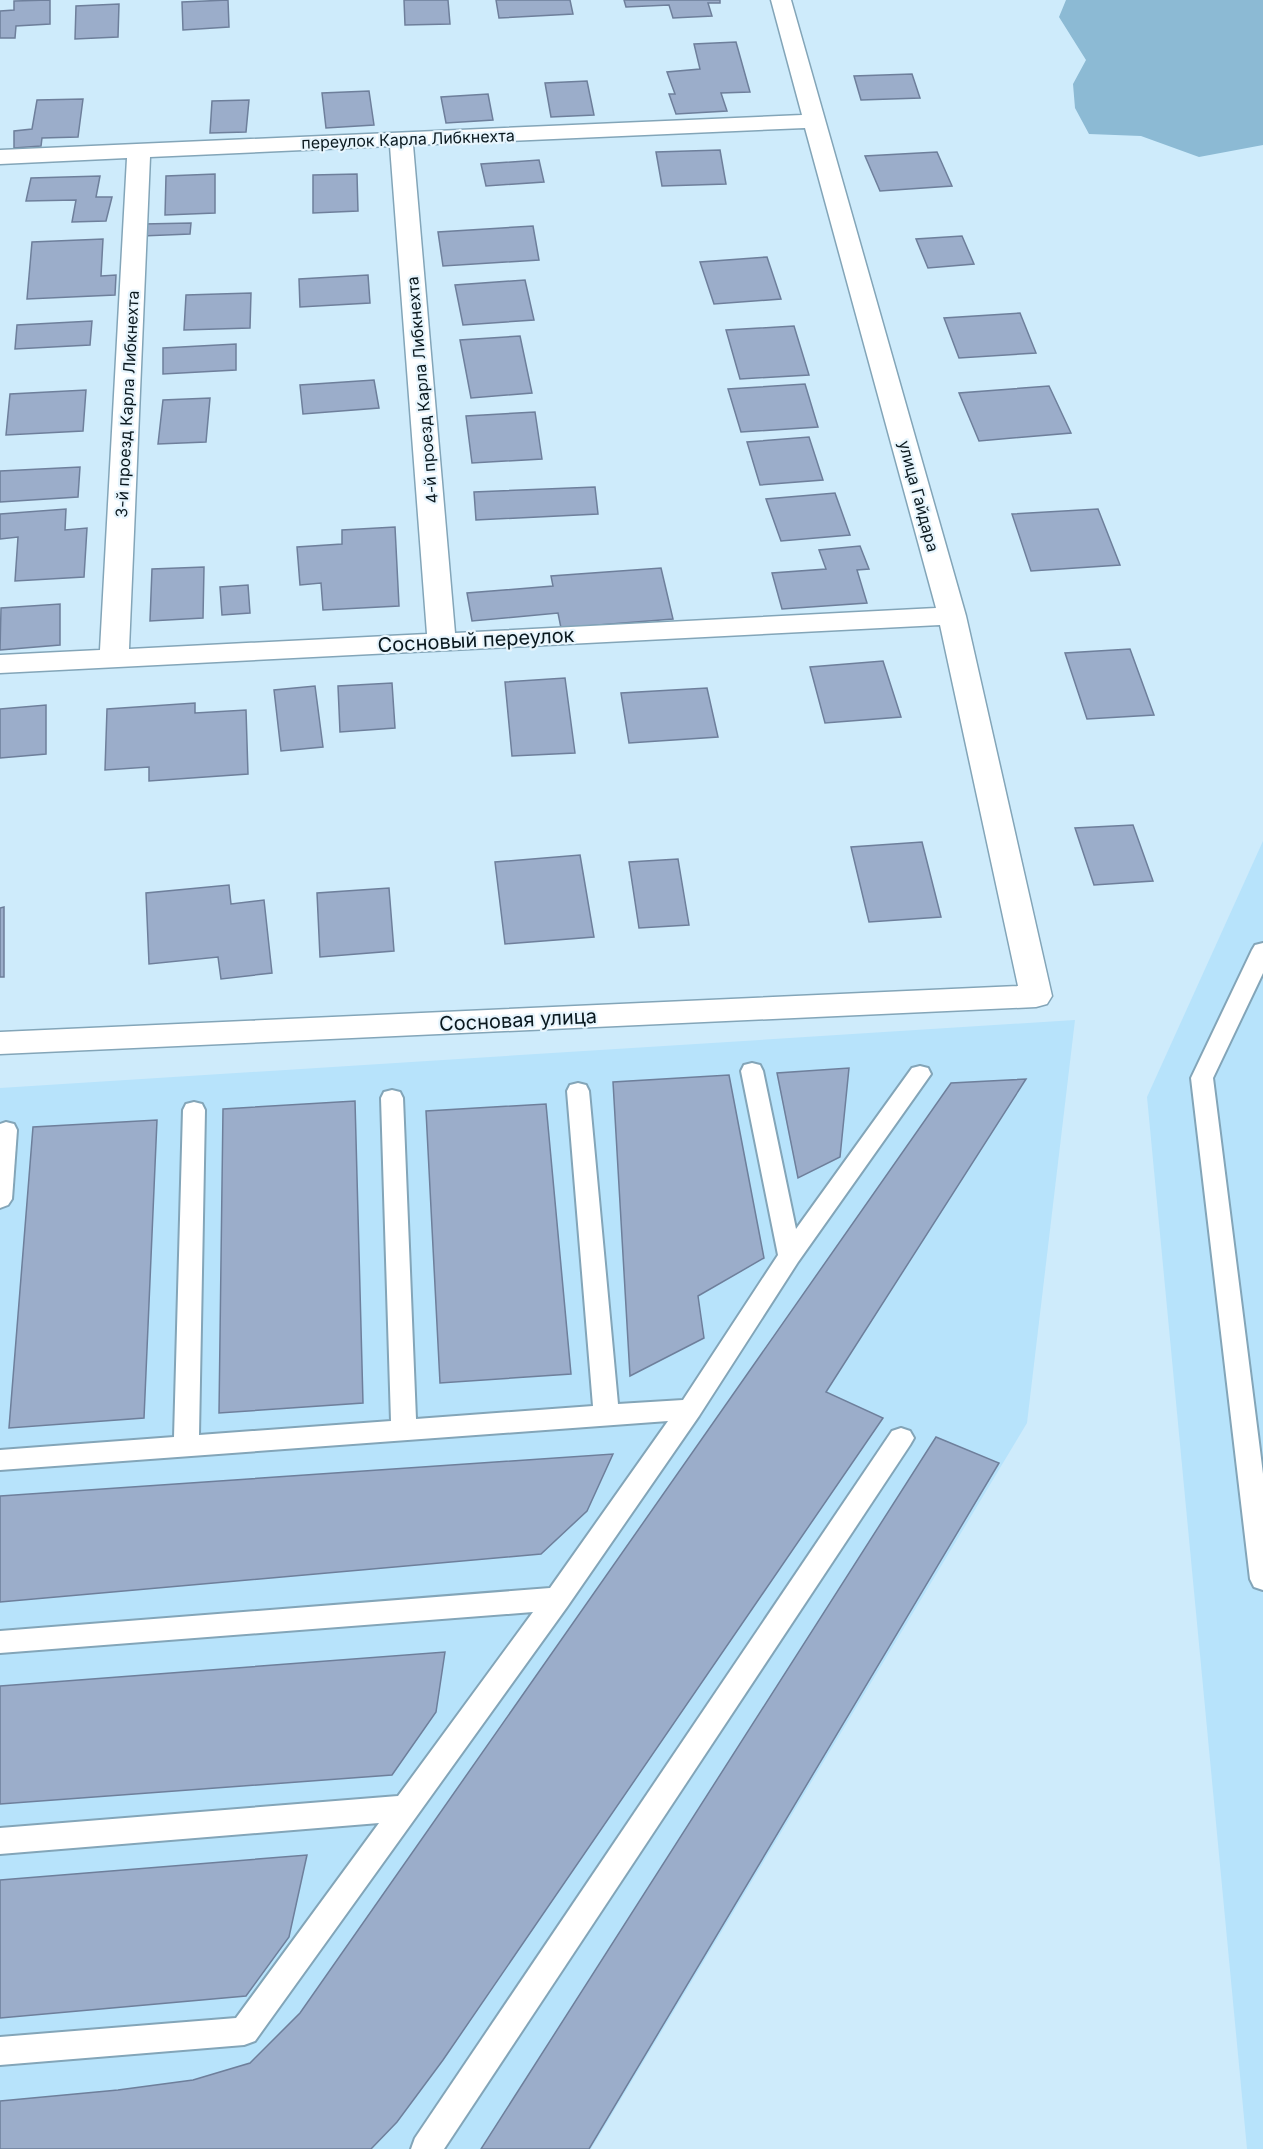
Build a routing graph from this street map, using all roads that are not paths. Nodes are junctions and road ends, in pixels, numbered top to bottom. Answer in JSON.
{"nodes":[{"id":1,"x":782,"y":0,"type":"edge"},
{"id":2,"x":816,"y":121,"type":"junction"},
{"id":3,"x":401,"y":140,"type":"junction"},
{"id":4,"x":139,"y":151,"type":"junction"},
{"id":5,"x":0,"y":157,"type":"edge"},
{"id":6,"x":952,"y":616,"type":"junction"},
{"id":7,"x":442,"y":641,"type":"junction"},
{"id":8,"x":114,"y":658,"type":"junction"},
{"id":9,"x":0,"y":664,"type":"edge"},
{"id":10,"x":1263,"y":950,"type":"edge"},
{"id":11,"x":1036,"y":996,"type":"joint"},
{"id":12,"x":0,"y":1043,"type":"edge"},
{"id":13,"x":752,"y":1071,"type":"dead end"},
{"id":14,"x":920,"y":1074,"type":"dead end"},
{"id":15,"x":578,"y":1091,"type":"dead end"},
{"id":16,"x":392,"y":1098,"type":"dead end"},
{"id":17,"x":194,"y":1110,"type":"dead end"},
{"id":18,"x":6,"y":1130,"type":"dead end"},
{"id":19,"x":0,"y":1199,"type":"edge"},
{"id":20,"x":790,"y":1256,"type":"junction"},
{"id":21,"x":690,"y":1409,"type":"junction"},
{"id":22,"x":606,"y":1414,"type":"junction"},
{"id":23,"x":404,"y":1430,"type":"junction"},
{"id":24,"x":901,"y":1438,"type":"dead end"},
{"id":25,"x":186,"y":1446,"type":"junction"},
{"id":26,"x":0,"y":1460,"type":"edge"},
{"id":27,"x":1263,"y":1579,"type":"edge"},
{"id":28,"x":558,"y":1599,"type":"junction"},
{"id":29,"x":0,"y":1642,"type":"edge"},
{"id":30,"x":404,"y":1808,"type":"junction"},
{"id":31,"x":0,"y":1841,"type":"edge"},
{"id":32,"x":0,"y":2051,"type":"edge"},
{"id":33,"x":426,"y":2149,"type":"edge"}],
"edges":[{"from":1,"to":2,"type":"street","name":"улица Гайдара"},
{"from":2,"to":3,"type":"street","name":"переулок Карла Либкнехта"},
{"from":2,"to":6,"type":"street","name":"улица Гайдара"},
{"from":3,"to":4,"type":"street","name":"переулок Карла Либкнехта"},
{"from":3,"to":7,"type":"street","name":"4-й проезд Карла Либкнехта"},
{"from":4,"to":5,"type":"street","name":"переулок Карла Либкнехта"},
{"from":4,"to":8,"type":"street","name":"3-й проезд Карла Либкнехта"},
{"from":6,"to":7,"type":"street","name":"Сосновый переулок"},
{"from":6,"to":11,"type":"street","name":"улица Гайдара"},
{"from":7,"to":8,"type":"street","name":"Сосновый переулок"},
{"from":8,"to":9,"type":"street","name":"Сосновый переулок"},
{"from":10,"to":27,"type":"lane"},
{"from":11,"to":12,"type":"street","name":"Сосновая улица"},
{"from":13,"to":20,"type":"lane"},
{"from":14,"to":20,"type":"lane"},
{"from":15,"to":22,"type":"lane"},
{"from":16,"to":23,"type":"lane"},
{"from":17,"to":25,"type":"lane"},
{"from":18,"to":19,"type":"lane"},
{"from":20,"to":21,"type":"lane"},
{"from":21,"to":22,"type":"lane"},
{"from":21,"to":28,"type":"lane"},
{"from":22,"to":23,"type":"lane"},
{"from":23,"to":25,"type":"lane"},
{"from":24,"to":33,"type":"lane"},
{"from":25,"to":26,"type":"lane"},
{"from":28,"to":29,"type":"lane"},
{"from":28,"to":30,"type":"lane"},
{"from":30,"to":31,"type":"lane"},
{"from":30,"to":32,"type":"lane"}]}
